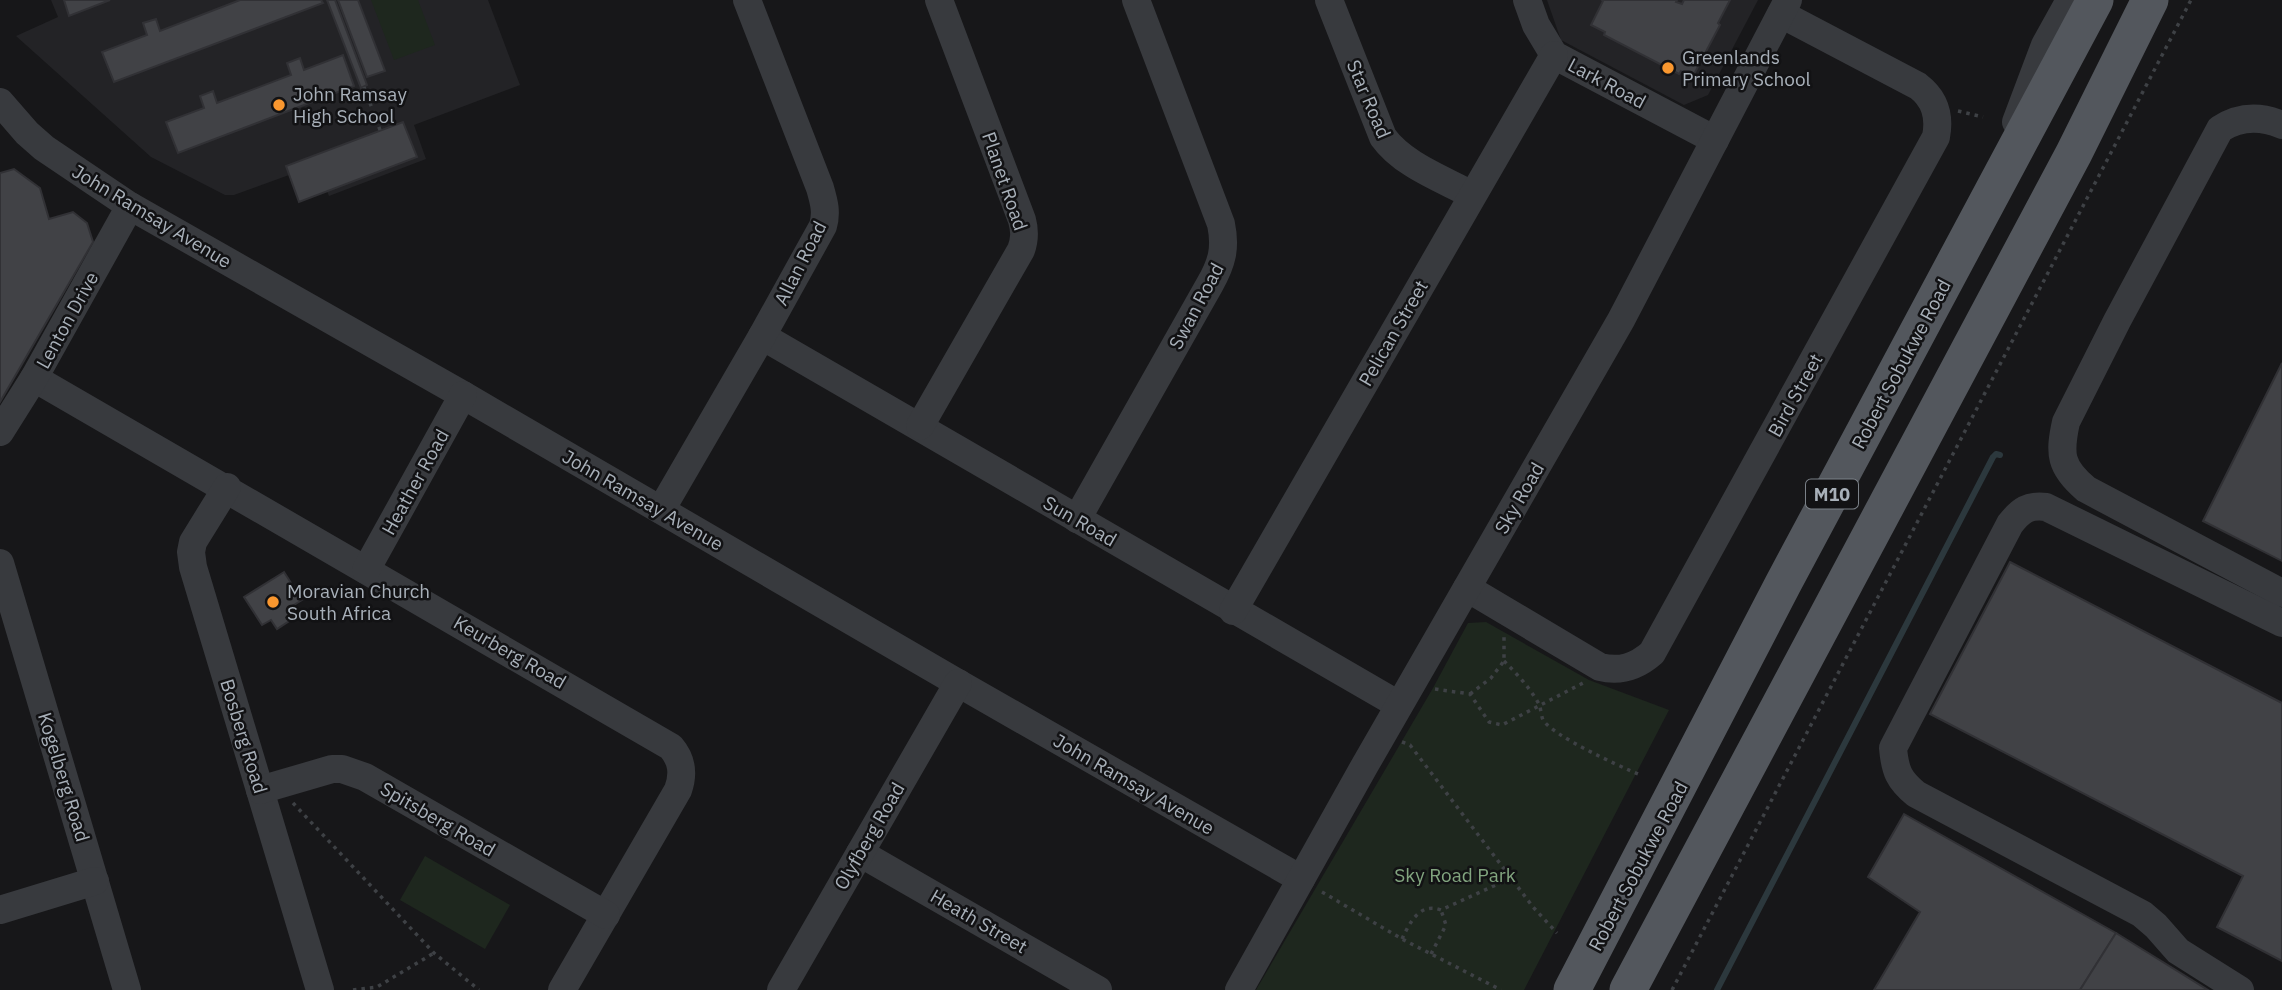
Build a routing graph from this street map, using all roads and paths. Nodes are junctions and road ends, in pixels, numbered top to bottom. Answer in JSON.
{"nodes":[{"id":1,"x":747,"y":0,"type":"edge"},
{"id":2,"x":939,"y":0,"type":"edge"},
{"id":3,"x":1136,"y":0,"type":"edge"},
{"id":4,"x":1329,"y":0,"type":"edge"},
{"id":5,"x":1527,"y":0,"type":"edge"},
{"id":6,"x":2070,"y":0,"type":"edge"},
{"id":7,"x":2095,"y":0,"type":"edge"},
{"id":8,"x":2150,"y":0,"type":"edge"},
{"id":9,"x":2191,"y":0,"type":"edge"},
{"id":10,"x":1781,"y":5,"type":"edge"},
{"id":11,"x":1553,"y":55,"type":"junction"},
{"id":12,"x":364,"y":87,"type":"dead end"},
{"id":13,"x":0,"y":102,"type":"edge"},
{"id":14,"x":2282,"y":125,"type":"edge"},
{"id":15,"x":380,"y":130,"type":"dead end"},
{"id":16,"x":1715,"y":140,"type":"junction"},
{"id":17,"x":1993,"y":191,"type":"junction"},
{"id":18,"x":1472,"y":195,"type":"junction"},
{"id":19,"x":130,"y":206,"type":"junction"},
{"id":20,"x":762,"y":336,"type":"junction"},
{"id":21,"x":34,"y":377,"type":"junction"},
{"id":22,"x":463,"y":395,"type":"junction"},
{"id":23,"x":919,"y":426,"type":"junction"},
{"id":24,"x":0,"y":432,"type":"edge"},
{"id":25,"x":227,"y":488,"type":"junction"},
{"id":26,"x":661,"y":510,"type":"junction"},
{"id":27,"x":1077,"y":519,"type":"junction"},
{"id":28,"x":0,"y":564,"type":"edge"},
{"id":29,"x":366,"y":570,"type":"junction"},
{"id":30,"x":1467,"y":588,"type":"junction"},
{"id":31,"x":2282,"y":593,"type":"edge"},
{"id":32,"x":1233,"y":611,"type":"junction"},
{"id":33,"x":1511,"y":613,"type":"junction"},
{"id":34,"x":2282,"y":623,"type":"edge"},
{"id":35,"x":1504,"y":661,"type":"junction"},
{"id":36,"x":1600,"y":667,"type":"junction"},
{"id":37,"x":958,"y":683,"type":"junction"},
{"id":38,"x":1406,"y":694,"type":"junction"},
{"id":39,"x":1470,"y":694,"type":"junction"},
{"id":40,"x":1540,"y":705,"type":"junction"},
{"id":41,"x":1383,"y":734,"type":"junction"},
{"id":42,"x":1638,"y":774,"type":"dead end"},
{"id":43,"x":272,"y":786,"type":"junction"},
{"id":44,"x":860,"y":853,"type":"junction"},
{"id":45,"x":1511,"y":877,"type":"junction"},
{"id":46,"x":94,"y":881,"type":"junction"},
{"id":47,"x":1308,"y":884,"type":"junction"},
{"id":48,"x":0,"y":910,"type":"edge"},
{"id":49,"x":1441,"y":911,"type":"junction"},
{"id":50,"x":606,"y":915,"type":"junction"},
{"id":51,"x":1557,"y":933,"type":"dead end"},
{"id":52,"x":1402,"y":939,"type":"junction"},
{"id":53,"x":433,"y":953,"type":"junction"},
{"id":54,"x":1430,"y":954,"type":"junction"},
{"id":55,"x":127,"y":990,"type":"edge"},
{"id":56,"x":320,"y":990,"type":"edge"},
{"id":57,"x":353,"y":990,"type":"edge"},
{"id":58,"x":479,"y":990,"type":"edge"},
{"id":59,"x":562,"y":990,"type":"edge"},
{"id":60,"x":781,"y":990,"type":"edge"},
{"id":61,"x":1098,"y":990,"type":"edge"},
{"id":62,"x":1239,"y":990,"type":"edge"},
{"id":63,"x":1501,"y":990,"type":"edge"},
{"id":64,"x":1572,"y":990,"type":"edge"},
{"id":65,"x":1628,"y":990,"type":"edge"},
{"id":66,"x":1672,"y":990,"type":"edge"},
{"id":67,"x":2240,"y":990,"type":"edge"}],
"edges":[{"from":1,"to":20,"type":"street","name":"Allan Road"},
{"from":2,"to":23,"type":"street","name":"Planet Road"},
{"from":3,"to":27,"type":"street","name":"Swan Road"},
{"from":4,"to":18,"type":"street","name":"Star Road"},
{"from":5,"to":11,"type":"street","name":"Lark Road"},
{"from":6,"to":17,"type":"street"},
{"from":7,"to":17,"type":"main road","name":"Robert Sobukwe Road","number":"M10"},
{"from":8,"to":65,"type":"main road","number":"M10"},
{"from":9,"to":66,"type":"path"},
{"from":10,"to":16,"type":"street","name":"Sky Road"},
{"from":10,"to":36,"type":"street","name":"Bird Street"},
{"from":11,"to":16,"type":"street","name":"Lark Road"},
{"from":11,"to":18,"type":"street","name":"Pelican Street"},
{"from":12,"to":15,"type":"path"},
{"from":13,"to":19,"type":"street","name":"John Ramsay Avenue"},
{"from":14,"to":31,"type":"street"},
{"from":16,"to":30,"type":"street","name":"Sky Road"},
{"from":17,"to":64,"type":"main road","name":"Robert Sobukwe Road","number":"M10"},
{"from":18,"to":32,"type":"street","name":"Pelican Street"},
{"from":19,"to":21,"type":"street","name":"Lenton Drive"},
{"from":19,"to":22,"type":"street","name":"John Ramsay Avenue"},
{"from":20,"to":23,"type":"street","name":"Sun Road"},
{"from":20,"to":26,"type":"street","name":"Allan Road"},
{"from":21,"to":24,"type":"street","name":"Lenton Drive"},
{"from":21,"to":25,"type":"street","name":"Keurberg Road"},
{"from":22,"to":26,"type":"street","name":"John Ramsay Avenue"},
{"from":22,"to":29,"type":"street","name":"Heather Road"},
{"from":23,"to":27,"type":"street","name":"Sun Road"},
{"from":25,"to":29,"type":"street","name":"Keurberg Road"},
{"from":25,"to":43,"type":"street","name":"Bosberg Road"},
{"from":26,"to":37,"type":"street","name":"John Ramsay Avenue"},
{"from":27,"to":32,"type":"street","name":"Sun Road"},
{"from":28,"to":46,"type":"street","name":"Kogelberg Road"},
{"from":29,"to":50,"type":"street","name":"Keurberg Road"},
{"from":30,"to":33,"type":"street"},
{"from":30,"to":38,"type":"street","name":"Sky Road"},
{"from":32,"to":38,"type":"street","name":"Sun Road"},
{"from":33,"to":35,"type":"path"},
{"from":33,"to":36,"type":"street"},
{"from":34,"to":67,"type":"street"},
{"from":35,"to":39,"type":"path"},
{"from":35,"to":40,"type":"path"},
{"from":36,"to":40,"type":"path"},
{"from":37,"to":44,"type":"street","name":"Olyfberg Road"},
{"from":37,"to":47,"type":"street","name":"John Ramsay Avenue"},
{"from":38,"to":39,"type":"path"},
{"from":38,"to":41,"type":"street","name":"Sky Road"},
{"from":39,"to":40,"type":"path"},
{"from":40,"to":42,"type":"path"},
{"from":41,"to":45,"type":"path"},
{"from":41,"to":47,"type":"street","name":"Sky Road"},
{"from":43,"to":50,"type":"street","name":"Spitsberg Road"},
{"from":43,"to":53,"type":"path"},
{"from":43,"to":56,"type":"street","name":"Bosberg Road"},
{"from":44,"to":60,"type":"street","name":"Olyfberg Road"},
{"from":44,"to":61,"type":"street","name":"Heath Street"},
{"from":45,"to":49,"type":"path"},
{"from":45,"to":51,"type":"path"},
{"from":46,"to":48,"type":"street"},
{"from":46,"to":55,"type":"street","name":"Kogelberg Road"},
{"from":47,"to":52,"type":"path"},
{"from":47,"to":62,"type":"street","name":"Sky Road"},
{"from":49,"to":52,"type":"path"},
{"from":49,"to":54,"type":"path"},
{"from":50,"to":59,"type":"street","name":"Keurberg Road"},
{"from":52,"to":54,"type":"path"},
{"from":53,"to":57,"type":"path"},
{"from":53,"to":58,"type":"path"},
{"from":54,"to":63,"type":"path"}]}
